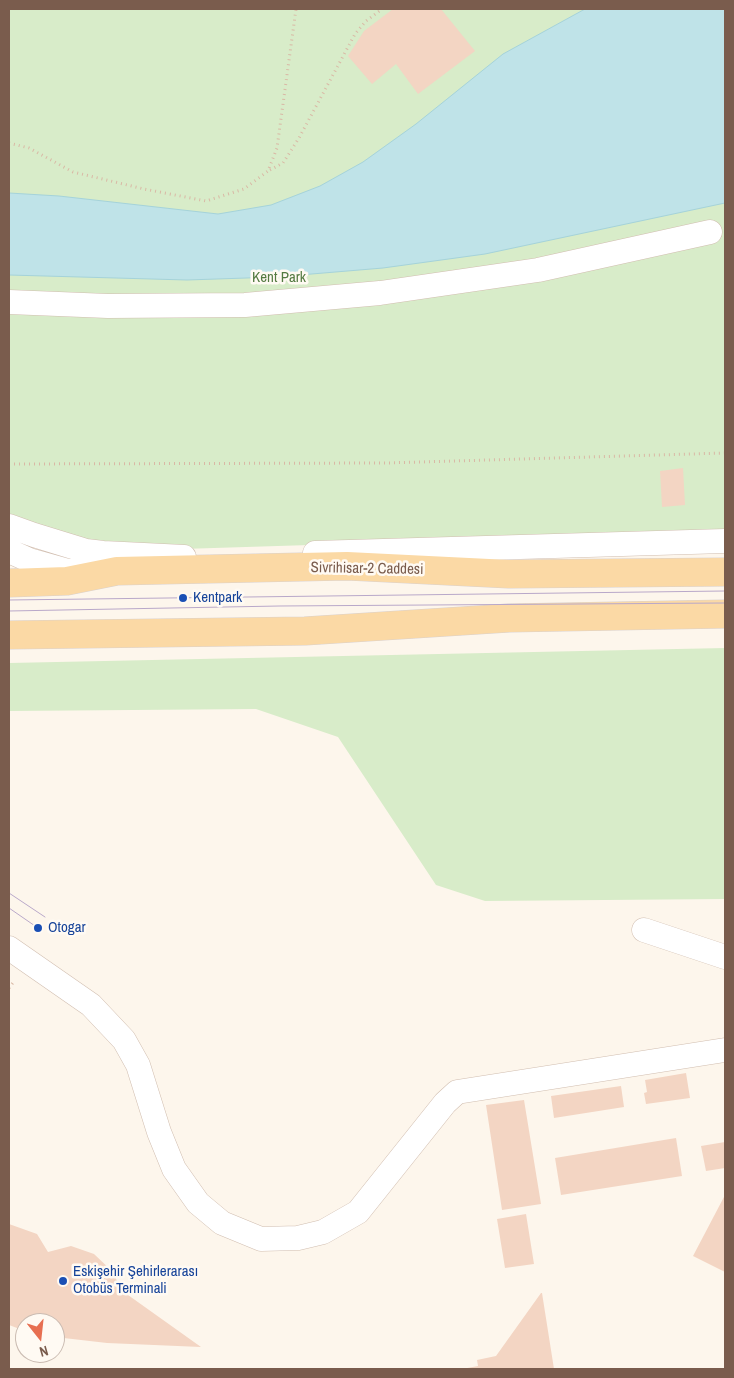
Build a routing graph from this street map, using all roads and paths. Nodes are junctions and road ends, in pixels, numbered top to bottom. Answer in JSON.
{"nodes":[{"id":1,"x":296,"y":9,"type":"edge"},
{"id":2,"x":382,"y":9,"type":"edge"},
{"id":3,"x":9,"y":143,"type":"edge"},
{"id":4,"x":268,"y":171,"type":"junction"},
{"id":5,"x":710,"y":232,"type":"dead end"},
{"id":6,"x":9,"y":302,"type":"edge"},
{"id":7,"x":725,"y":453,"type":"edge"},
{"id":8,"x":9,"y":464,"type":"edge"},
{"id":9,"x":9,"y":526,"type":"edge"},
{"id":10,"x":725,"y":541,"type":"edge"},
{"id":11,"x":9,"y":551,"type":"edge"},
{"id":12,"x":117,"y":571,"type":"junction"},
{"id":13,"x":725,"y":572,"type":"edge"},
{"id":14,"x":9,"y":583,"type":"edge"},
{"id":15,"x":725,"y":614,"type":"edge"},
{"id":16,"x":9,"y":635,"type":"edge"},
{"id":17,"x":644,"y":930,"type":"dead end"},
{"id":18,"x":9,"y":948,"type":"edge"},
{"id":19,"x":725,"y":957,"type":"edge"},
{"id":20,"x":725,"y":1050,"type":"edge"}],
"edges":[{"from":1,"to":4,"type":"path"},
{"from":2,"to":4,"type":"path"},
{"from":3,"to":4,"type":"path"},
{"from":5,"to":6,"type":"street"},
{"from":7,"to":8,"type":"path"},
{"from":9,"to":10,"type":"street"},
{"from":11,"to":12,"type":"street"},
{"from":12,"to":13,"type":"main road","name":"Sivrihisar-2 Caddesi"},
{"from":12,"to":14,"type":"main road","name":"Sivrihisar-2 Caddesi"},
{"from":15,"to":16,"type":"main road"},
{"from":17,"to":19,"type":"street"},
{"from":18,"to":20,"type":"street"}]}
